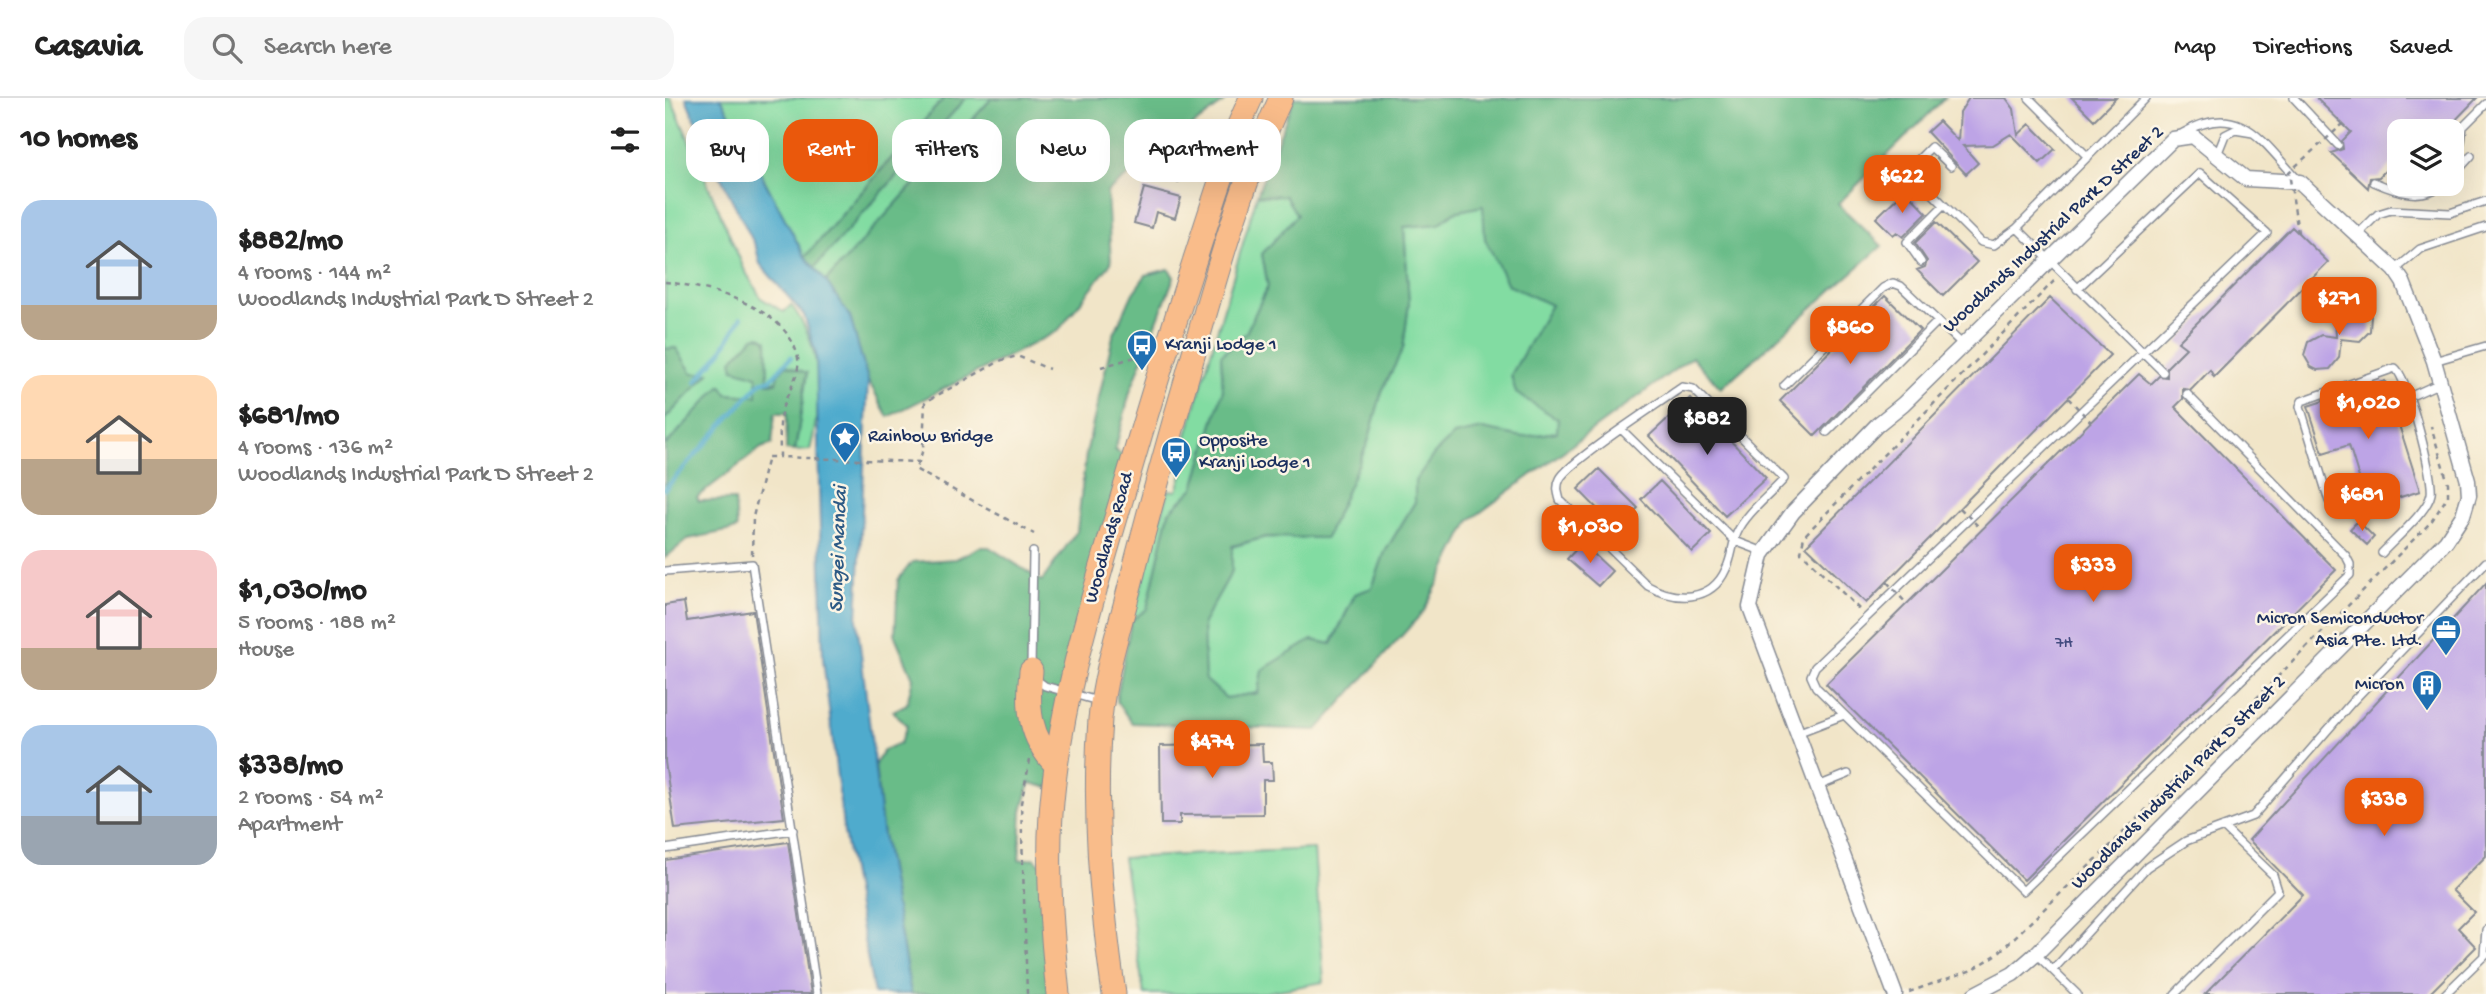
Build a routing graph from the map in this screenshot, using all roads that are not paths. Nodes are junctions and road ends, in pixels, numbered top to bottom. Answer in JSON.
{"nodes":[{"id":1,"x":1251,"y":98,"type":"edge"},
{"id":2,"x":1281,"y":98,"type":"edge"},
{"id":3,"x":2029,"y":98,"type":"edge"},
{"id":4,"x":2146,"y":98,"type":"edge"},
{"id":5,"x":2294,"y":98,"type":"edge"},
{"id":6,"x":2486,"y":104,"type":"edge"},
{"id":7,"x":1242,"y":119,"type":"edge"},
{"id":8,"x":2464,"y":126,"type":"edge"},
{"id":9,"x":2255,"y":133,"type":"junction"},
{"id":10,"x":2173,"y":139,"type":"junction"},
{"id":11,"x":2338,"y":145,"type":"dead end"},
{"id":12,"x":2217,"y":155,"type":"junction"},
{"id":13,"x":2471,"y":156,"type":"dead end"},
{"id":14,"x":2088,"y":157,"type":"junction"},
{"id":15,"x":2464,"y":164,"type":"edge"},
{"id":16,"x":1951,"y":166,"type":"dead end"},
{"id":17,"x":1220,"y":182,"type":"edge"},
{"id":18,"x":2300,"y":182,"type":"junction"},
{"id":19,"x":2374,"y":183,"type":"dead end"},
{"id":20,"x":2387,"y":188,"type":"edge"},
{"id":21,"x":2486,"y":201,"type":"edge"},
{"id":22,"x":1944,"y":205,"type":"junction"},
{"id":23,"x":2486,"y":227,"type":"edge"},
{"id":24,"x":2017,"y":228,"type":"junction"},
{"id":25,"x":2357,"y":235,"type":"junction"},
{"id":26,"x":2048,"y":260,"type":"junction"},
{"id":27,"x":1921,"y":262,"type":"dead end"},
{"id":28,"x":2395,"y":270,"type":"junction"},
{"id":29,"x":2077,"y":289,"type":"junction"},
{"id":30,"x":1938,"y":321,"type":"junction"},
{"id":31,"x":1961,"y":343,"type":"junction"},
{"id":32,"x":2486,"y":346,"type":"edge"},
{"id":33,"x":2143,"y":353,"type":"junction"},
{"id":34,"x":2434,"y":361,"type":"junction"},
{"id":35,"x":2163,"y":372,"type":"dead end"},
{"id":36,"x":2441,"y":382,"type":"junction"},
{"id":37,"x":1784,"y":386,"type":"dead end"},
{"id":38,"x":2187,"y":394,"type":"dead end"},
{"id":39,"x":2409,"y":397,"type":"junction"},
{"id":40,"x":1622,"y":430,"type":"junction"},
{"id":41,"x":1827,"y":432,"type":"dead end"},
{"id":42,"x":2329,"y":501,"type":"dead end"},
{"id":43,"x":1735,"y":541,"type":"junction"},
{"id":44,"x":1033,"y":552,"type":"dead end"},
{"id":45,"x":1764,"y":552,"type":"junction"},
{"id":46,"x":2382,"y":553,"type":"dead end"},
{"id":47,"x":2486,"y":562,"type":"edge"},
{"id":48,"x":665,"y":570,"type":"edge"},
{"id":49,"x":1031,"y":671,"type":"junction"},
{"id":50,"x":1069,"y":692,"type":"junction"},
{"id":51,"x":1103,"y":702,"type":"junction"},
{"id":52,"x":1844,"y":715,"type":"junction"},
{"id":53,"x":1797,"y":733,"type":"junction"},
{"id":54,"x":1056,"y":765,"type":"junction"},
{"id":55,"x":1848,"y":774,"type":"dead end"},
{"id":56,"x":1818,"y":786,"type":"junction"},
{"id":57,"x":2223,"y":827,"type":"junction"},
{"id":58,"x":793,"y":830,"type":"junction"},
{"id":59,"x":665,"y":849,"type":"edge"},
{"id":60,"x":2486,"y":930,"type":"edge"},
{"id":61,"x":2036,"y":954,"type":"junction"},
{"id":62,"x":2485,"y":954,"type":"edge"},
{"id":63,"x":2053,"y":970,"type":"junction"},
{"id":64,"x":817,"y":994,"type":"edge"},
{"id":65,"x":1058,"y":994,"type":"edge"},
{"id":66,"x":1114,"y":994,"type":"edge"},
{"id":67,"x":1895,"y":994,"type":"edge"},
{"id":68,"x":1975,"y":994,"type":"edge"},
{"id":69,"x":2077,"y":994,"type":"edge"},
{"id":70,"x":2175,"y":994,"type":"edge"},
{"id":71,"x":2445,"y":994,"type":"edge"}],
"edges":[{"from":1,"to":7,"type":"main road","name":"Woodlands Road"},
{"from":2,"to":51,"type":"main road","name":"Woodlands Road"},
{"from":3,"to":14,"type":"lane"},
{"from":4,"to":14,"type":"lane"},
{"from":5,"to":11,"type":"lane"},
{"from":6,"to":8,"type":"lane"},
{"from":9,"to":10,"type":"lane"},
{"from":9,"to":12,"type":"lane"},
{"from":9,"to":18,"type":"lane"},
{"from":10,"to":12,"type":"street","name":"Woodlands Industrial Park D Street 2"},
{"from":10,"to":26,"type":"street","name":"Woodlands Industrial Park D Street 2"},
{"from":12,"to":18,"type":"street","name":"Woodlands Industrial Park D Street 2"},
{"from":13,"to":15,"type":"lane"},
{"from":14,"to":24,"type":"lane"},
{"from":16,"to":22,"type":"lane"},
{"from":17,"to":50,"type":"main road","name":"Woodlands Road"},
{"from":18,"to":25,"type":"street","name":"Woodlands Industrial Park D Street 2"},
{"from":19,"to":20,"type":"lane"},
{"from":21,"to":25,"type":"lane"},
{"from":22,"to":24,"type":"lane"},
{"from":22,"to":27,"type":"lane"},
{"from":23,"to":28,"type":"lane"},
{"from":24,"to":26,"type":"lane"},
{"from":25,"to":28,"type":"street","name":"Woodlands Industrial Park D Street 2"},
{"from":26,"to":29,"type":"lane"},
{"from":26,"to":31,"type":"street","name":"Woodlands Industrial Park D Street 2"},
{"from":28,"to":34,"type":"street","name":"Woodlands Industrial Park D Street 2"},
{"from":29,"to":33,"type":"lane"},
{"from":29,"to":33,"type":"lane"},
{"from":30,"to":31,"type":"lane"},
{"from":30,"to":37,"type":"lane"},
{"from":30,"to":41,"type":"lane"},
{"from":31,"to":45,"type":"street","name":"Woodlands Industrial Park D Street 2"},
{"from":32,"to":34,"type":"lane"},
{"from":33,"to":35,"type":"lane"},
{"from":33,"to":52,"type":"lane"},
{"from":34,"to":36,"type":"street","name":"Woodlands Industrial Park D Street 2"},
{"from":36,"to":39,"type":"lane"},
{"from":36,"to":61,"type":"street","name":"Woodlands Industrial Park D Street 2"},
{"from":38,"to":52,"type":"lane"},
{"from":39,"to":42,"type":"lane"},
{"from":39,"to":46,"type":"lane"},
{"from":40,"to":43,"type":"lane"},
{"from":40,"to":43,"type":"lane"},
{"from":40,"to":43,"type":"lane"},
{"from":43,"to":45,"type":"lane"},
{"from":44,"to":49,"type":"lane"},
{"from":45,"to":53,"type":"street","name":"Woodlands Industrial Park D Street 2"},
{"from":47,"to":57,"type":"lane"},
{"from":48,"to":58,"type":"lane"},
{"from":49,"to":50,"type":"lane"},
{"from":49,"to":54,"type":"main road"},
{"from":50,"to":51,"type":"lane"},
{"from":50,"to":54,"type":"main road","name":"Woodlands Road"},
{"from":51,"to":66,"type":"main road","name":"Woodlands Road"},
{"from":52,"to":53,"type":"lane"},
{"from":53,"to":56,"type":"street","name":"Woodlands Industrial Park D Street 2"},
{"from":54,"to":65,"type":"main road","name":"Woodlands Road"},
{"from":55,"to":56,"type":"lane"},
{"from":56,"to":67,"type":"street","name":"Woodlands Industrial Park D Street 2"},
{"from":57,"to":63,"type":"lane"},
{"from":57,"to":70,"type":"lane"},
{"from":58,"to":59,"type":"lane"},
{"from":58,"to":64,"type":"lane"},
{"from":60,"to":62,"type":"lane"},
{"from":61,"to":63,"type":"lane"},
{"from":61,"to":68,"type":"street","name":"Woodlands Industrial Park D Street 2"},
{"from":62,"to":71,"type":"lane"},
{"from":63,"to":69,"type":"lane"}]}
